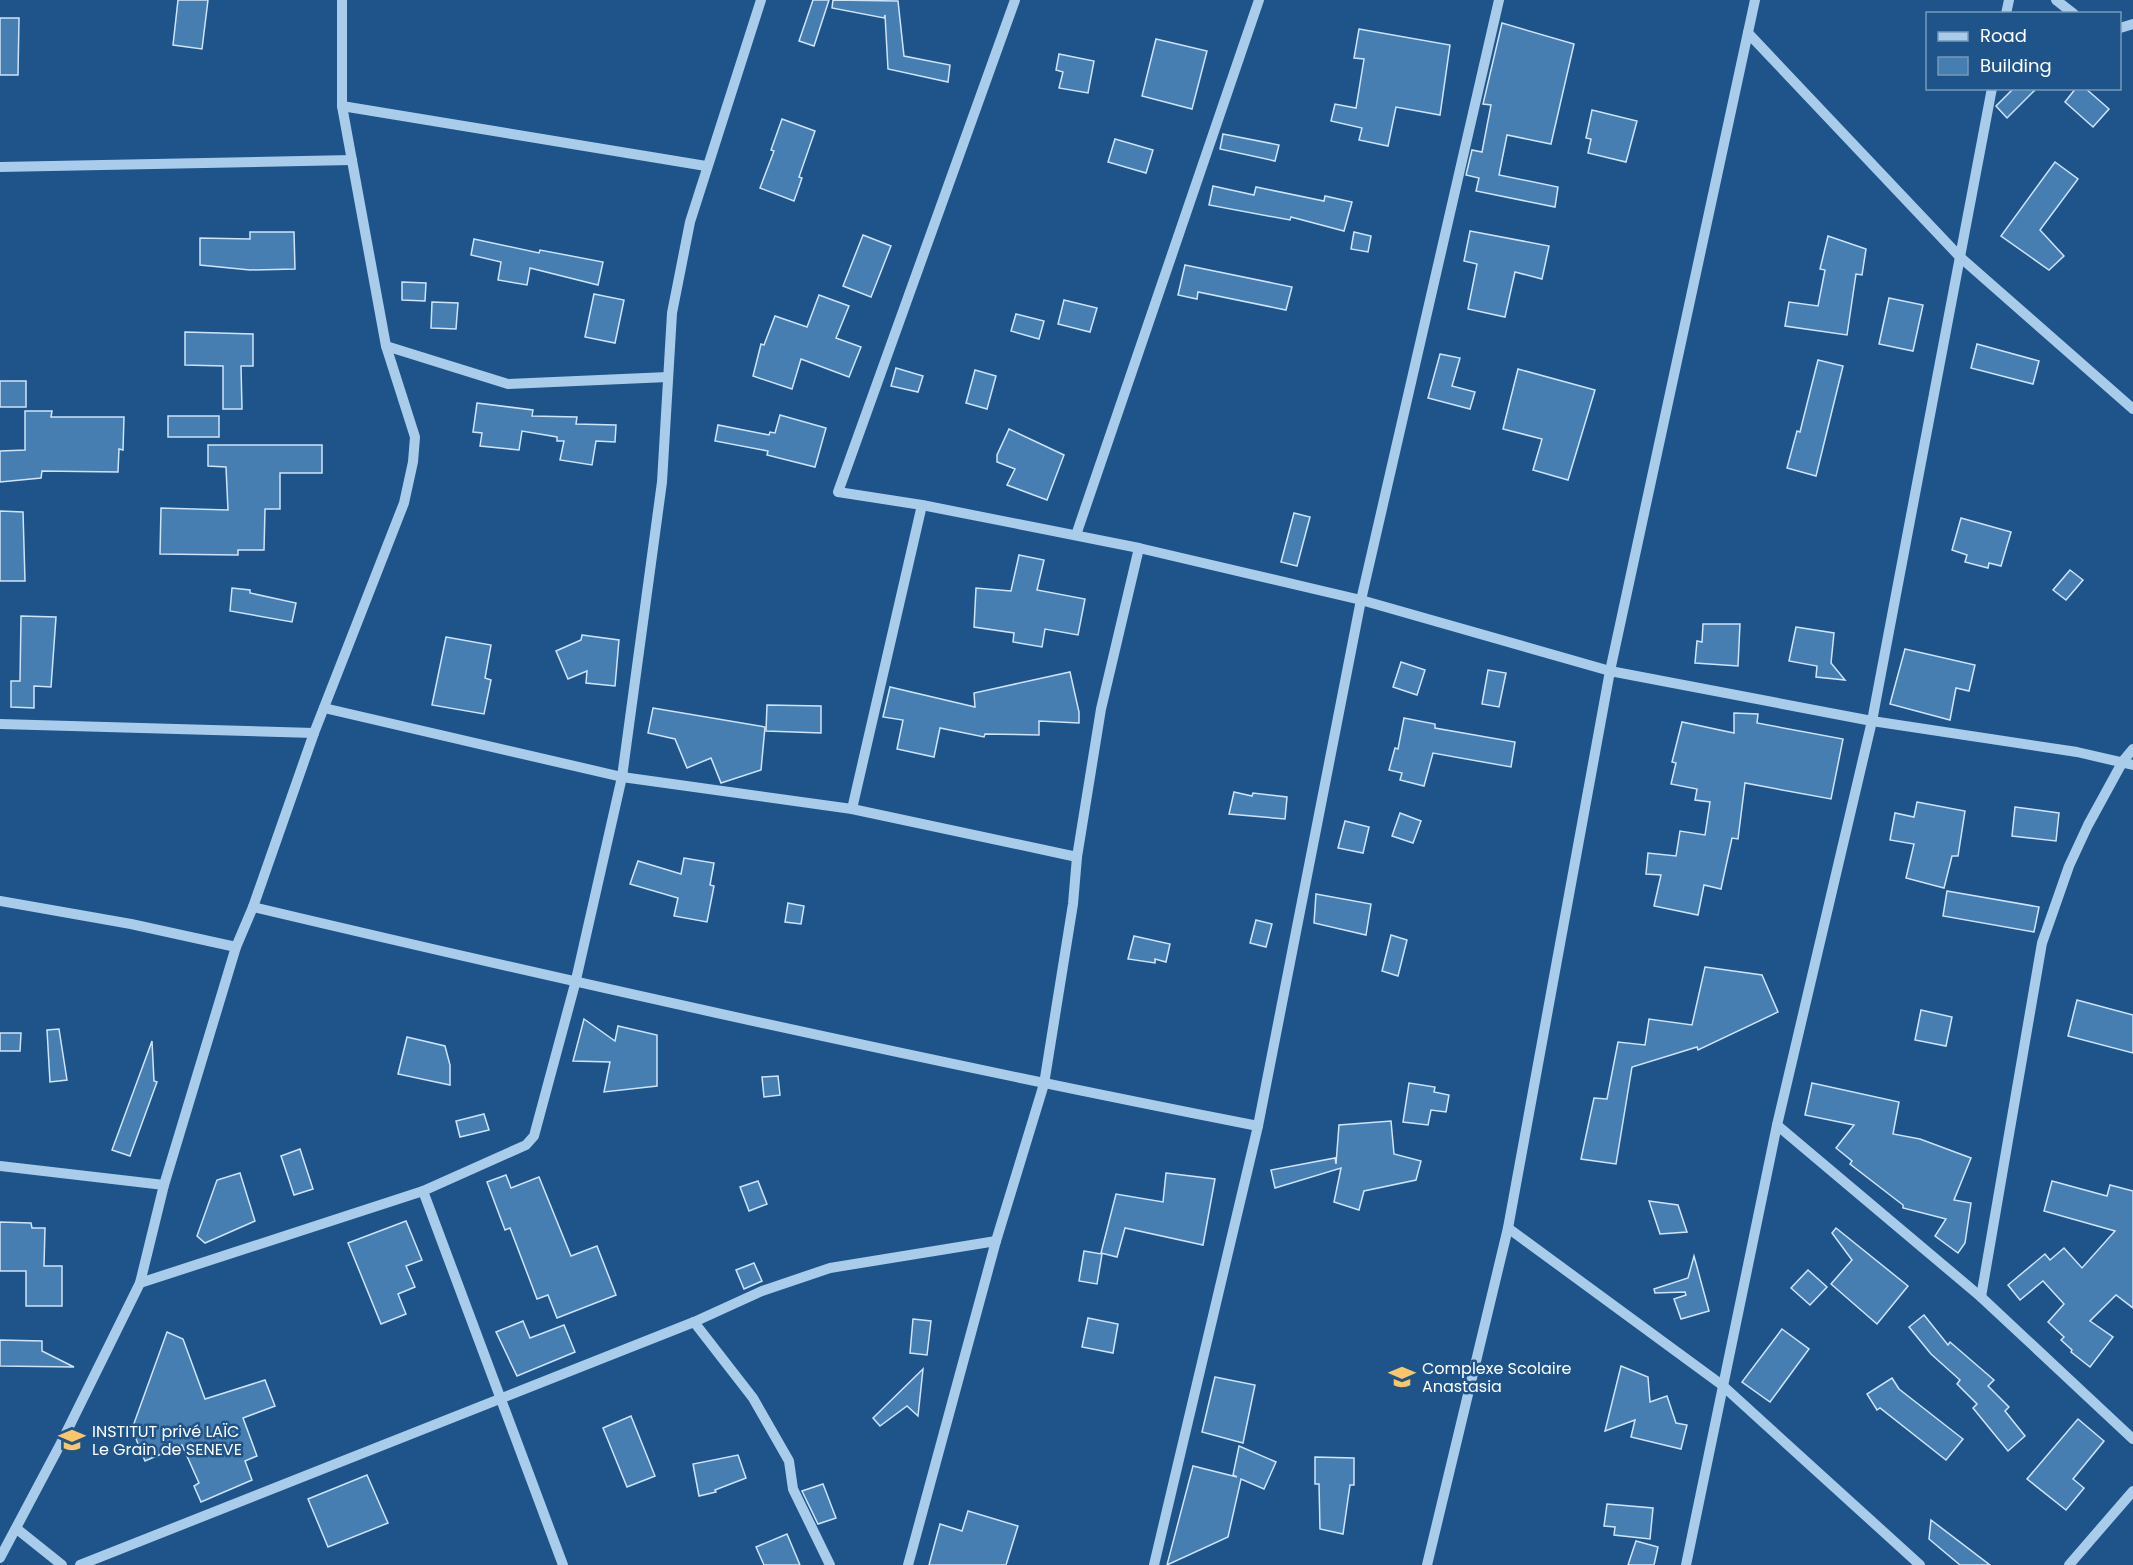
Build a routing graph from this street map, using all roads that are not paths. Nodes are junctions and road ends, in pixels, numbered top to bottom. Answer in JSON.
{"nodes":[{"id":1,"x":342,"y":0,"type":"edge"},
{"id":2,"x":761,"y":0,"type":"edge"},
{"id":3,"x":1015,"y":0,"type":"edge"},
{"id":4,"x":1259,"y":0,"type":"edge"},
{"id":5,"x":1499,"y":0,"type":"edge"},
{"id":6,"x":1755,"y":0,"type":"edge"},
{"id":7,"x":2056,"y":0,"type":"edge"},
{"id":8,"x":2071,"y":12,"type":"edge"},
{"id":9,"x":1748,"y":33,"type":"junction"},
{"id":10,"x":1992,"y":90,"type":"edge"},
{"id":11,"x":342,"y":106,"type":"junction"},
{"id":12,"x":352,"y":160,"type":"junction"},
{"id":13,"x":0,"y":166,"type":"edge"},
{"id":14,"x":706,"y":166,"type":"junction"},
{"id":15,"x":1960,"y":257,"type":"junction"},
{"id":16,"x":386,"y":346,"type":"junction"},
{"id":17,"x":668,"y":377,"type":"junction"},
{"id":18,"x":2133,"y":409,"type":"edge"},
{"id":19,"x":922,"y":505,"type":"junction"},
{"id":20,"x":1076,"y":535,"type":"junction"},
{"id":21,"x":1138,"y":548,"type":"junction"},
{"id":22,"x":1361,"y":600,"type":"junction"},
{"id":23,"x":1610,"y":671,"type":"junction"},
{"id":24,"x":324,"y":708,"type":"junction"},
{"id":25,"x":1872,"y":721,"type":"junction"},
{"id":26,"x":0,"y":724,"type":"edge"},
{"id":27,"x":314,"y":733,"type":"junction"},
{"id":28,"x":2133,"y":749,"type":"edge"},
{"id":29,"x":2128,"y":763,"type":"edge"},
{"id":30,"x":622,"y":777,"type":"junction"},
{"id":31,"x":852,"y":809,"type":"junction"},
{"id":32,"x":1077,"y":856,"type":"junction"},
{"id":33,"x":0,"y":901,"type":"edge"},
{"id":34,"x":254,"y":908,"type":"junction"},
{"id":35,"x":236,"y":947,"type":"junction"},
{"id":36,"x":575,"y":984,"type":"junction"},
{"id":37,"x":1044,"y":1084,"type":"junction"},
{"id":38,"x":1777,"y":1125,"type":"junction"},
{"id":39,"x":1258,"y":1126,"type":"junction"},
{"id":40,"x":0,"y":1166,"type":"edge"},
{"id":41,"x":164,"y":1185,"type":"junction"},
{"id":42,"x":423,"y":1191,"type":"junction"},
{"id":43,"x":1508,"y":1228,"type":"junction"},
{"id":44,"x":996,"y":1241,"type":"junction"},
{"id":45,"x":140,"y":1283,"type":"junction"},
{"id":46,"x":1981,"y":1297,"type":"junction"},
{"id":47,"x":694,"y":1322,"type":"junction"},
{"id":48,"x":1722,"y":1385,"type":"junction"},
{"id":49,"x":499,"y":1398,"type":"junction"},
{"id":50,"x":2133,"y":1439,"type":"edge"},
{"id":51,"x":2133,"y":1491,"type":"edge"},
{"id":52,"x":17,"y":1529,"type":"junction"},
{"id":53,"x":0,"y":1558,"type":"edge"},
{"id":54,"x":62,"y":1565,"type":"edge"},
{"id":55,"x":80,"y":1565,"type":"edge"},
{"id":56,"x":563,"y":1565,"type":"edge"},
{"id":57,"x":830,"y":1565,"type":"edge"},
{"id":58,"x":908,"y":1565,"type":"edge"},
{"id":59,"x":1154,"y":1565,"type":"edge"},
{"id":60,"x":1427,"y":1565,"type":"edge"},
{"id":61,"x":1686,"y":1565,"type":"edge"},
{"id":62,"x":1920,"y":1565,"type":"edge"},
{"id":63,"x":2069,"y":1565,"type":"edge"}],
"edges":[{"from":1,"to":11,"type":"street"},
{"from":2,"to":14,"type":"street"},
{"from":3,"to":19,"type":"street"},
{"from":4,"to":20,"type":"street"},
{"from":5,"to":22,"type":"street"},
{"from":6,"to":9,"type":"street"},
{"from":7,"to":8,"type":"street"},
{"from":9,"to":15,"type":"street"},
{"from":9,"to":23,"type":"street"},
{"from":10,"to":15,"type":"street"},
{"from":11,"to":12,"type":"street"},
{"from":11,"to":14,"type":"street"},
{"from":12,"to":13,"type":"street"},
{"from":12,"to":16,"type":"street"},
{"from":14,"to":17,"type":"street"},
{"from":15,"to":18,"type":"street"},
{"from":15,"to":25,"type":"street"},
{"from":16,"to":17,"type":"street"},
{"from":16,"to":24,"type":"street"},
{"from":17,"to":30,"type":"street"},
{"from":19,"to":20,"type":"street"},
{"from":19,"to":31,"type":"street"},
{"from":20,"to":21,"type":"street"},
{"from":21,"to":22,"type":"street"},
{"from":21,"to":32,"type":"street"},
{"from":22,"to":23,"type":"street"},
{"from":22,"to":39,"type":"street"},
{"from":23,"to":25,"type":"street"},
{"from":23,"to":43,"type":"street"},
{"from":24,"to":27,"type":"street"},
{"from":24,"to":30,"type":"street"},
{"from":25,"to":29,"type":"street"},
{"from":25,"to":38,"type":"street"},
{"from":26,"to":27,"type":"street"},
{"from":27,"to":34,"type":"street"},
{"from":28,"to":29,"type":"street"},
{"from":29,"to":46,"type":"street"},
{"from":30,"to":31,"type":"street"},
{"from":30,"to":36,"type":"street"},
{"from":31,"to":32,"type":"street"},
{"from":32,"to":37,"type":"street"},
{"from":33,"to":35,"type":"street"},
{"from":34,"to":35,"type":"street"},
{"from":34,"to":36,"type":"street"},
{"from":35,"to":41,"type":"street"},
{"from":36,"to":37,"type":"street"},
{"from":36,"to":42,"type":"street"},
{"from":37,"to":39,"type":"street"},
{"from":37,"to":44,"type":"street"},
{"from":38,"to":46,"type":"street"},
{"from":38,"to":48,"type":"street"},
{"from":39,"to":59,"type":"street"},
{"from":40,"to":41,"type":"street"},
{"from":41,"to":45,"type":"street"},
{"from":42,"to":45,"type":"street"},
{"from":42,"to":49,"type":"street"},
{"from":43,"to":48,"type":"street"},
{"from":43,"to":60,"type":"street"},
{"from":44,"to":47,"type":"street"},
{"from":44,"to":58,"type":"street"},
{"from":45,"to":52,"type":"street"},
{"from":46,"to":50,"type":"street"},
{"from":47,"to":49,"type":"street"},
{"from":47,"to":57,"type":"street"},
{"from":48,"to":61,"type":"street"},
{"from":48,"to":62,"type":"street"},
{"from":49,"to":55,"type":"street"},
{"from":49,"to":56,"type":"street"},
{"from":51,"to":63,"type":"street"},
{"from":52,"to":53,"type":"street"},
{"from":52,"to":54,"type":"street"}]}
